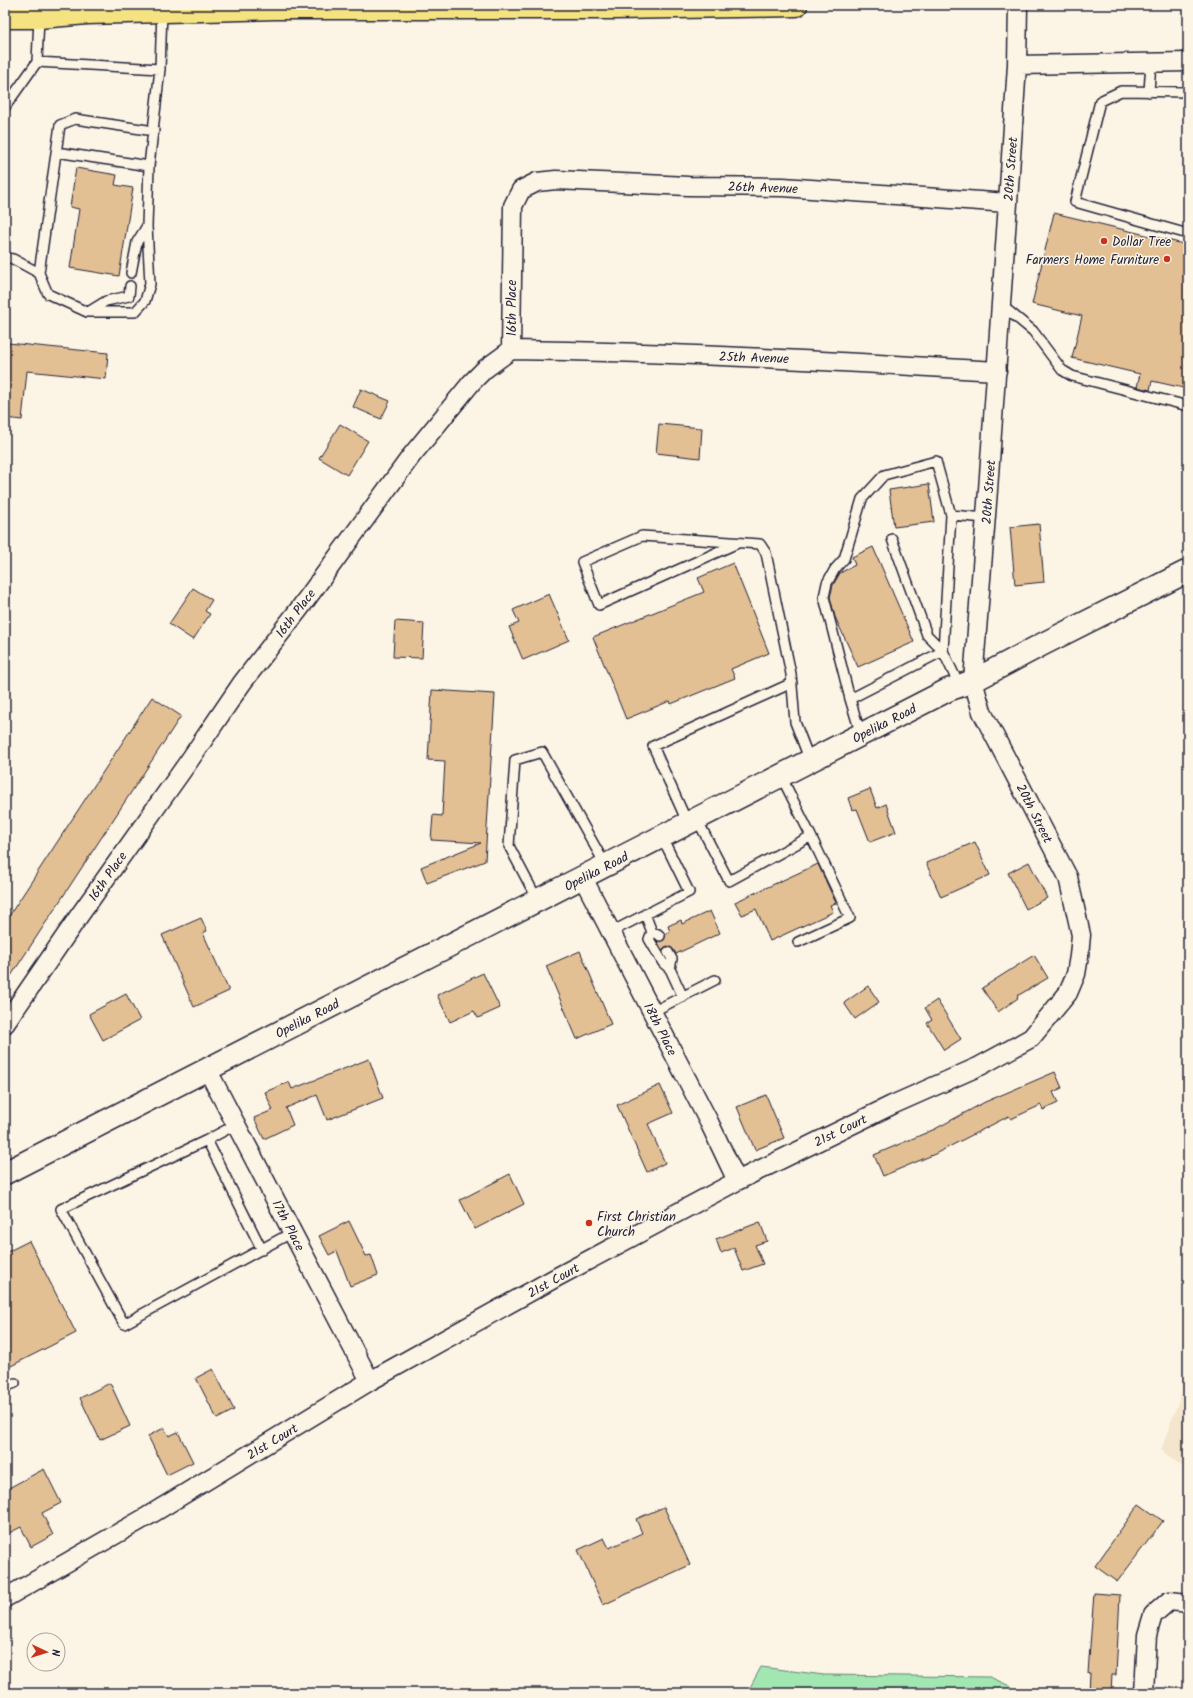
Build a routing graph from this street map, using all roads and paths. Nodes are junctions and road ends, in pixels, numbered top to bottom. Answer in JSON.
{"nodes":[{"id":1,"x":796,"y":5,"type":"edge"},
{"id":2,"x":1018,"y":5,"type":"edge"},
{"id":3,"x":162,"y":11,"type":"junction"},
{"id":4,"x":39,"y":16,"type":"junction"},
{"id":5,"x":5,"y":17,"type":"edge"},
{"id":6,"x":5,"y":28,"type":"edge"},
{"id":7,"x":37,"y":62,"type":"junction"},
{"id":8,"x":1151,"y":62,"type":"junction"},
{"id":9,"x":1188,"y":62,"type":"edge"},
{"id":10,"x":1017,"y":65,"type":"junction"},
{"id":11,"x":160,"y":68,"type":"junction"},
{"id":12,"x":1149,"y":92,"type":"junction"},
{"id":13,"x":1188,"y":92,"type":"edge"},
{"id":14,"x":5,"y":107,"type":"edge"},
{"id":15,"x":154,"y":131,"type":"junction"},
{"id":16,"x":56,"y":152,"type":"junction"},
{"id":17,"x":149,"y":166,"type":"junction"},
{"id":18,"x":521,"y":190,"type":"joint"},
{"id":19,"x":1008,"y":203,"type":"junction"},
{"id":20,"x":147,"y":226,"type":"junction"},
{"id":21,"x":1188,"y":234,"type":"edge"},
{"id":22,"x":5,"y":257,"type":"edge"},
{"id":23,"x":38,"y":273,"type":"junction"},
{"id":24,"x":131,"y":273,"type":"dead end"},
{"id":25,"x":130,"y":286,"type":"dead end"},
{"id":26,"x":1000,"y":304,"type":"junction"},
{"id":27,"x":87,"y":312,"type":"junction"},
{"id":28,"x":511,"y":350,"type":"junction"},
{"id":29,"x":996,"y":371,"type":"junction"},
{"id":30,"x":1188,"y":406,"type":"edge"},
{"id":31,"x":951,"y":515,"type":"junction"},
{"id":32,"x":986,"y":518,"type":"junction"},
{"id":33,"x":892,"y":539,"type":"dead end"},
{"id":34,"x":738,"y":543,"type":"junction"},
{"id":35,"x":1188,"y":571,"type":"edge"},
{"id":36,"x":943,"y":651,"type":"junction"},
{"id":37,"x":792,"y":683,"type":"junction"},
{"id":38,"x":966,"y":683,"type":"junction"},
{"id":39,"x":850,"y":699,"type":"junction"},
{"id":40,"x":861,"y":735,"type":"junction"},
{"id":41,"x":810,"y":761,"type":"junction"},
{"id":42,"x":781,"y":776,"type":"junction"},
{"id":43,"x":692,"y":822,"type":"junction"},
{"id":44,"x":811,"y":836,"type":"junction"},
{"id":45,"x":662,"y":837,"type":"junction"},
{"id":46,"x":606,"y":866,"type":"junction"},
{"id":47,"x":583,"y":878,"type":"junction"},
{"id":48,"x":538,"y":901,"type":"junction"},
{"id":49,"x":645,"y":914,"type":"junction"},
{"id":50,"x":611,"y":932,"type":"junction"},
{"id":51,"x":652,"y":932,"type":"junction"},
{"id":52,"x":660,"y":936,"type":"dead end"},
{"id":53,"x":798,"y":942,"type":"dead end"},
{"id":54,"x":668,"y":952,"type":"dead end"},
{"id":55,"x":1079,"y":956,"type":"joint"},
{"id":56,"x":670,"y":968,"type":"junction"},
{"id":57,"x":715,"y":980,"type":"dead end"},
{"id":58,"x":683,"y":997,"type":"junction"},
{"id":59,"x":652,"y":1012,"type":"junction"},
{"id":60,"x":5,"y":1024,"type":"edge"},
{"id":61,"x":207,"y":1069,"type":"junction"},
{"id":62,"x":237,"y":1124,"type":"junction"},
{"id":63,"x":207,"y":1140,"type":"junction"},
{"id":64,"x":5,"y":1173,"type":"edge"},
{"id":65,"x":737,"y":1181,"type":"junction"},
{"id":66,"x":293,"y":1232,"type":"junction"},
{"id":67,"x":262,"y":1250,"type":"junction"},
{"id":68,"x":370,"y":1381,"type":"junction"},
{"id":69,"x":15,"y":1384,"type":"dead end"},
{"id":70,"x":5,"y":1387,"type":"edge"},
{"id":71,"x":5,"y":1598,"type":"edge"},
{"id":72,"x":1188,"y":1603,"type":"edge"},
{"id":73,"x":1144,"y":1693,"type":"edge"}],
"edges":[{"from":1,"to":3,"type":"highway"},
{"from":2,"to":10,"type":"street","name":"20th Street"},
{"from":3,"to":4,"type":"highway"},
{"from":3,"to":11,"type":"lane"},
{"from":4,"to":5,"type":"highway"},
{"from":4,"to":6,"type":"highway"},
{"from":4,"to":7,"type":"lane"},
{"from":7,"to":11,"type":"lane"},
{"from":7,"to":14,"type":"lane"},
{"from":8,"to":9,"type":"street"},
{"from":8,"to":10,"type":"street"},
{"from":8,"to":12,"type":"lane"},
{"from":10,"to":19,"type":"street","name":"20th Street"},
{"from":11,"to":15,"type":"lane"},
{"from":12,"to":13,"type":"lane"},
{"from":12,"to":21,"type":"lane"},
{"from":15,"to":16,"type":"lane"},
{"from":15,"to":17,"type":"lane"},
{"from":16,"to":17,"type":"lane"},
{"from":16,"to":23,"type":"lane"},
{"from":17,"to":20,"type":"lane"},
{"from":18,"to":19,"type":"street","name":"26th Avenue"},
{"from":18,"to":28,"type":"street","name":"16th Place"},
{"from":19,"to":26,"type":"street","name":"20th Street"},
{"from":20,"to":24,"type":"lane"},
{"from":20,"to":27,"type":"lane"},
{"from":22,"to":23,"type":"lane"},
{"from":23,"to":27,"type":"lane"},
{"from":25,"to":27,"type":"lane"},
{"from":26,"to":29,"type":"street","name":"20th Street"},
{"from":26,"to":30,"type":"lane"},
{"from":28,"to":29,"type":"street","name":"25th Avenue"},
{"from":28,"to":60,"type":"street","name":"16th Place"},
{"from":29,"to":32,"type":"street","name":"20th Street"},
{"from":31,"to":32,"type":"lane"},
{"from":31,"to":36,"type":"lane"},
{"from":31,"to":39,"type":"lane"},
{"from":32,"to":38,"type":"street","name":"20th Street"},
{"from":33,"to":36,"type":"lane"},
{"from":34,"to":34,"type":"lane"},
{"from":34,"to":37,"type":"lane"},
{"from":35,"to":38,"type":"main road","name":"Opelika Road"},
{"from":36,"to":38,"type":"lane"},
{"from":36,"to":39,"type":"lane"},
{"from":37,"to":41,"type":"lane"},
{"from":37,"to":43,"type":"lane"},
{"from":38,"to":40,"type":"main road","name":"Opelika Road"},
{"from":38,"to":55,"type":"street","name":"20th Street"},
{"from":39,"to":40,"type":"lane"},
{"from":40,"to":41,"type":"main road","name":"Opelika Road"},
{"from":41,"to":42,"type":"main road","name":"Opelika Road"},
{"from":42,"to":43,"type":"main road","name":"Opelika Road"},
{"from":42,"to":44,"type":"lane"},
{"from":43,"to":44,"type":"lane"},
{"from":43,"to":45,"type":"main road","name":"Opelika Road"},
{"from":44,"to":53,"type":"lane"},
{"from":45,"to":46,"type":"main road","name":"Opelika Road"},
{"from":45,"to":49,"type":"lane"},
{"from":46,"to":47,"type":"main road","name":"Opelika Road"},
{"from":46,"to":48,"type":"lane"},
{"from":47,"to":48,"type":"main road","name":"Opelika Road"},
{"from":47,"to":50,"type":"street","name":"18th Place"},
{"from":48,"to":61,"type":"main road","name":"Opelika Road"},
{"from":49,"to":50,"type":"lane"},
{"from":49,"to":51,"type":"lane"},
{"from":50,"to":59,"type":"street","name":"18th Place"},
{"from":51,"to":52,"type":"lane"},
{"from":51,"to":56,"type":"lane"},
{"from":54,"to":56,"type":"lane"},
{"from":55,"to":65,"type":"street","name":"21st Court"},
{"from":56,"to":58,"type":"lane"},
{"from":57,"to":58,"type":"lane"},
{"from":58,"to":59,"type":"lane"},
{"from":59,"to":65,"type":"street","name":"18th Place"},
{"from":61,"to":62,"type":"street","name":"17th Place"},
{"from":61,"to":64,"type":"main road","name":"Opelika Road"},
{"from":62,"to":63,"type":"lane"},
{"from":62,"to":66,"type":"street","name":"17th Place"},
{"from":63,"to":67,"type":"lane"},
{"from":63,"to":67,"type":"lane"},
{"from":65,"to":68,"type":"street","name":"21st Court"},
{"from":66,"to":67,"type":"lane"},
{"from":66,"to":68,"type":"street","name":"17th Place"},
{"from":68,"to":71,"type":"street","name":"21st Court"},
{"from":69,"to":70,"type":"lane"},
{"from":72,"to":73,"type":"street"}]}
